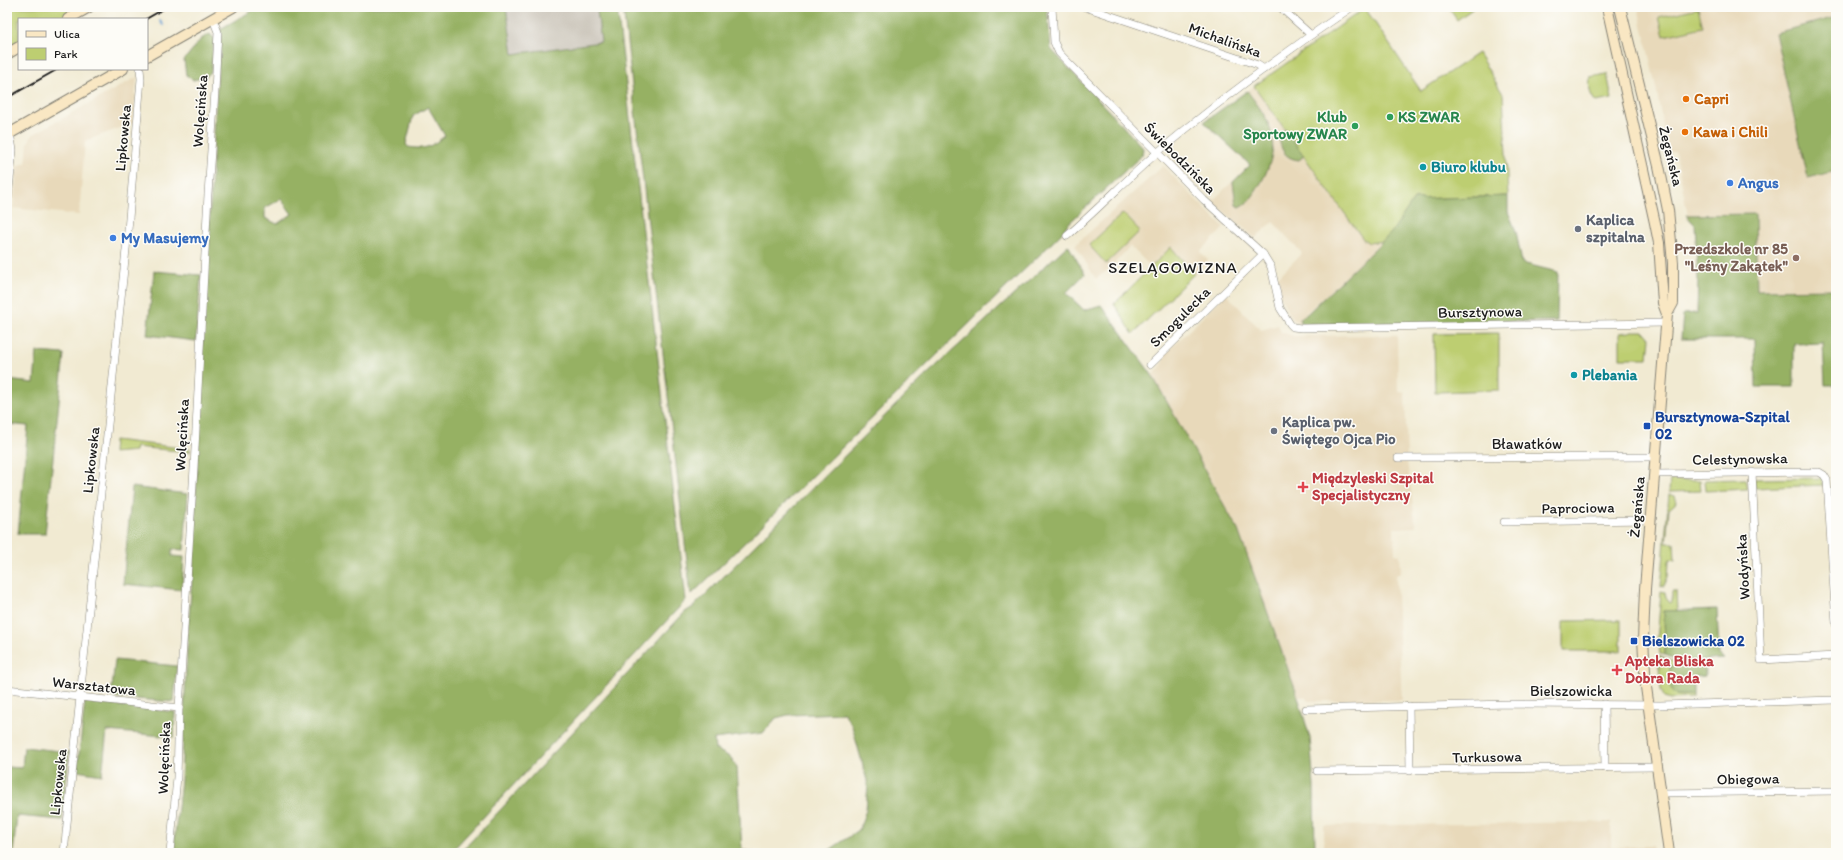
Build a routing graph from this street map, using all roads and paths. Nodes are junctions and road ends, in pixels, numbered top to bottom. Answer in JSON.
{"nodes":[{"id":1,"x":89,"y":7,"type":"edge"},
{"id":2,"x":233,"y":7,"type":"edge"},
{"id":3,"x":1052,"y":7,"type":"edge"},
{"id":4,"x":1085,"y":7,"type":"edge"},
{"id":5,"x":1280,"y":7,"type":"edge"},
{"id":6,"x":1352,"y":7,"type":"edge"},
{"id":7,"x":1607,"y":7,"type":"edge"},
{"id":8,"x":1620,"y":7,"type":"edge"},
{"id":9,"x":1097,"y":8,"type":"edge"},
{"id":10,"x":70,"y":18,"type":"edge"},
{"id":11,"x":213,"y":19,"type":"junction"},
{"id":12,"x":1311,"y":35,"type":"junction"},
{"id":13,"x":18,"y":48,"type":"edge"},
{"id":14,"x":7,"y":54,"type":"edge"},
{"id":15,"x":148,"y":55,"type":"edge"},
{"id":16,"x":1264,"y":69,"type":"junction"},
{"id":17,"x":121,"y":70,"type":"edge"},
{"id":18,"x":140,"y":70,"type":"edge"},
{"id":19,"x":8,"y":134,"type":"edge"},
{"id":20,"x":1157,"y":154,"type":"junction"},
{"id":21,"x":7,"y":209,"type":"edge"},
{"id":22,"x":1067,"y":236,"type":"dead end"},
{"id":23,"x":1263,"y":254,"type":"junction"},
{"id":24,"x":1667,"y":318,"type":"junction"},
{"id":25,"x":1293,"y":327,"type":"joint"},
{"id":26,"x":1150,"y":365,"type":"dead end"},
{"id":27,"x":1656,"y":457,"type":"junction"},
{"id":28,"x":1398,"y":458,"type":"dead end"},
{"id":29,"x":1752,"y":472,"type":"junction"},
{"id":30,"x":1655,"y":474,"type":"junction"},
{"id":31,"x":1651,"y":520,"type":"junction"},
{"id":32,"x":1504,"y":522,"type":"dead end"},
{"id":33,"x":1836,"y":624,"type":"edge"},
{"id":34,"x":1836,"y":656,"type":"edge"},
{"id":35,"x":7,"y":689,"type":"edge"},
{"id":36,"x":80,"y":697,"type":"junction"},
{"id":37,"x":1836,"y":700,"type":"edge"},
{"id":38,"x":1604,"y":704,"type":"junction"},
{"id":39,"x":1649,"y":704,"type":"junction"},
{"id":40,"x":1409,"y":706,"type":"junction"},
{"id":41,"x":179,"y":708,"type":"junction"},
{"id":42,"x":1306,"y":709,"type":"dead end"},
{"id":43,"x":1657,"y":767,"type":"junction"},
{"id":44,"x":1604,"y":768,"type":"junction"},
{"id":45,"x":1317,"y":771,"type":"dead end"},
{"id":46,"x":1410,"y":771,"type":"junction"},
{"id":47,"x":1836,"y":791,"type":"edge"},
{"id":48,"x":1660,"y":794,"type":"junction"},
{"id":49,"x":64,"y":853,"type":"edge"},
{"id":50,"x":170,"y":853,"type":"edge"},
{"id":51,"x":1669,"y":853,"type":"edge"}],
"edges":[{"from":1,"to":10,"type":"street"},
{"from":2,"to":11,"type":"street"},
{"from":3,"to":20,"type":"street","name":"Świebodzińska"},
{"from":4,"to":9,"type":"street","name":"Michalińska"},
{"from":5,"to":12,"type":"street"},
{"from":6,"to":12,"type":"street"},
{"from":7,"to":24,"type":"street","name":"Żegańska"},
{"from":8,"to":24,"type":"street","name":"Żegańska"},
{"from":9,"to":16,"type":"street","name":"Michalińska"},
{"from":11,"to":15,"type":"street"},
{"from":11,"to":41,"type":"street","name":"Wolęcińska"},
{"from":12,"to":16,"type":"street"},
{"from":13,"to":14,"type":"street"},
{"from":16,"to":20,"type":"street"},
{"from":17,"to":19,"type":"street"},
{"from":18,"to":36,"type":"street","name":"Lipkowska"},
{"from":19,"to":21,"type":"street"},
{"from":20,"to":22,"type":"street"},
{"from":20,"to":23,"type":"street","name":"Świebodzińska"},
{"from":23,"to":25,"type":"street","name":"Świebodzińska"},
{"from":23,"to":26,"type":"street","name":"Smogulecka"},
{"from":24,"to":25,"type":"street","name":"Bursztynowa"},
{"from":24,"to":27,"type":"street","name":"Żegańska"},
{"from":27,"to":28,"type":"street","name":"Bławatków"},
{"from":27,"to":30,"type":"street","name":"Żegańska"},
{"from":29,"to":30,"type":"street","name":"Celestynowska"},
{"from":29,"to":33,"type":"street","name":"Celestynowska"},
{"from":29,"to":34,"type":"street","name":"Wodyńska"},
{"from":30,"to":31,"type":"street","name":"Żegańska"},
{"from":31,"to":32,"type":"street","name":"Paprociowa"},
{"from":31,"to":39,"type":"street","name":"Żegańska"},
{"from":35,"to":36,"type":"street","name":"Warsztatowa"},
{"from":36,"to":41,"type":"street","name":"Warsztatowa"},
{"from":36,"to":49,"type":"street","name":"Lipkowska"},
{"from":37,"to":39,"type":"street","name":"Bielszowicka"},
{"from":38,"to":39,"type":"street","name":"Bielszowicka"},
{"from":38,"to":40,"type":"street","name":"Bielszowicka"},
{"from":38,"to":44,"type":"street"},
{"from":39,"to":43,"type":"street","name":"Żegańska"},
{"from":40,"to":42,"type":"street","name":"Bielszowicka"},
{"from":40,"to":46,"type":"street"},
{"from":41,"to":50,"type":"street","name":"Wolęcińska"},
{"from":43,"to":44,"type":"street","name":"Turkusowa"},
{"from":43,"to":48,"type":"street","name":"Żegańska"},
{"from":44,"to":46,"type":"street","name":"Turkusowa"},
{"from":45,"to":46,"type":"street","name":"Turkusowa"},
{"from":47,"to":48,"type":"street","name":"Obiegowa"},
{"from":48,"to":51,"type":"street","name":"Żegańska"}]}
